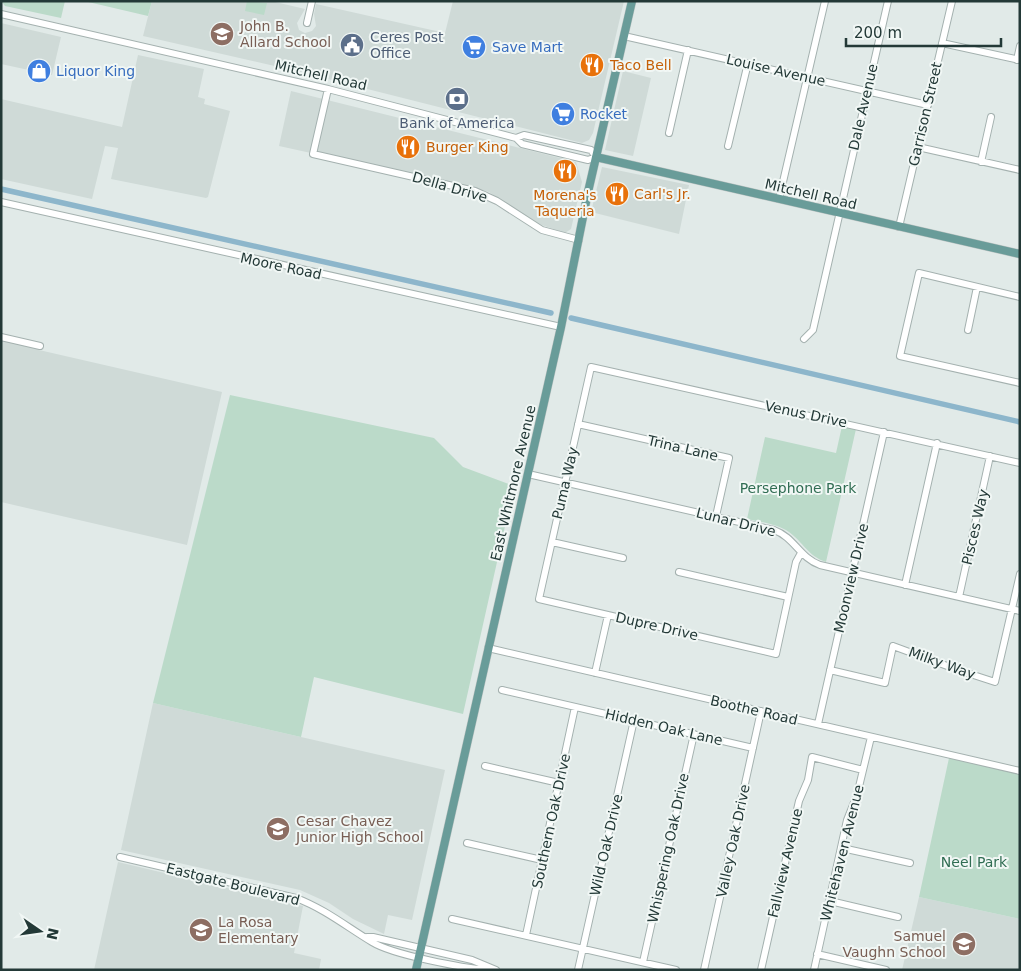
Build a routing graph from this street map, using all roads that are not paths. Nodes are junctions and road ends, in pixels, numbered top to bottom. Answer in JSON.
{"nodes":[{"id":1,"x":312,"y":1,"type":"edge"},
{"id":2,"x":632,"y":1,"type":"edge"},
{"id":3,"x":824,"y":1,"type":"edge"},
{"id":4,"x":888,"y":1,"type":"edge"},
{"id":5,"x":952,"y":1,"type":"edge"},
{"id":6,"x":1,"y":14,"type":"edge"},
{"id":7,"x":307,"y":23,"type":"dead end"},
{"id":8,"x":624,"y":36,"type":"junction"},
{"id":9,"x":942,"y":43,"type":"junction"},
{"id":10,"x":1020,"y":46,"type":"edge"},
{"id":11,"x":688,"y":50,"type":"junction"},
{"id":12,"x":1018,"y":60,"type":"edge"},
{"id":13,"x":748,"y":63,"type":"junction"},
{"id":14,"x":807,"y":77,"type":"junction"},
{"id":15,"x":328,"y":88,"type":"junction"},
{"id":16,"x":867,"y":90,"type":"junction"},
{"id":17,"x":928,"y":104,"type":"junction"},
{"id":18,"x":991,"y":117,"type":"dead end"},
{"id":19,"x":669,"y":132,"type":"dead end"},
{"id":20,"x":516,"y":138,"type":"junction"},
{"id":21,"x":728,"y":146,"type":"dead end"},
{"id":22,"x":918,"y":147,"type":"junction"},
{"id":23,"x":596,"y":157,"type":"junction"},
{"id":24,"x":981,"y":162,"type":"junction"},
{"id":25,"x":1020,"y":170,"type":"edge"},
{"id":26,"x":779,"y":200,"type":"junction"},
{"id":27,"x":1,"y":202,"type":"edge"},
{"id":28,"x":839,"y":213,"type":"junction"},
{"id":29,"x":899,"y":227,"type":"junction"},
{"id":30,"x":579,"y":240,"type":"junction"},
{"id":31,"x":1020,"y":254,"type":"edge"},
{"id":32,"x":978,"y":287,"type":"junction"},
{"id":33,"x":1020,"y":297,"type":"edge"},
{"id":34,"x":561,"y":327,"type":"junction"},
{"id":35,"x":968,"y":330,"type":"dead end"},
{"id":36,"x":1,"y":337,"type":"edge"},
{"id":37,"x":804,"y":339,"type":"dead end"},
{"id":38,"x":40,"y":346,"type":"dead end"},
{"id":39,"x":591,"y":367,"type":"joint"},
{"id":40,"x":1020,"y":383,"type":"edge"},
{"id":41,"x":578,"y":424,"type":"junction"},
{"id":42,"x":884,"y":432,"type":"junction"},
{"id":43,"x":937,"y":443,"type":"junction"},
{"id":44,"x":990,"y":456,"type":"junction"},
{"id":45,"x":1020,"y":463,"type":"edge"},
{"id":46,"x":528,"y":474,"type":"junction"},
{"id":47,"x":565,"y":482,"type":"junction"},
{"id":48,"x":716,"y":516,"type":"junction"},
{"id":49,"x":552,"y":542,"type":"junction"},
{"id":50,"x":802,"y":553,"type":"junction"},
{"id":51,"x":624,"y":558,"type":"dead end"},
{"id":52,"x":679,"y":572,"type":"dead end"},
{"id":53,"x":852,"y":573,"type":"junction"},
{"id":54,"x":1020,"y":574,"type":"edge"},
{"id":55,"x":905,"y":585,"type":"junction"},
{"id":56,"x":788,"y":596,"type":"junction"},
{"id":57,"x":959,"y":597,"type":"junction"},
{"id":58,"x":539,"y":599,"type":"joint"},
{"id":59,"x":1012,"y":610,"type":"junction"},
{"id":60,"x":1020,"y":611,"type":"edge"},
{"id":61,"x":608,"y":615,"type":"junction"},
{"id":62,"x":488,"y":648,"type":"junction"},
{"id":63,"x":830,"y":670,"type":"junction"},
{"id":64,"x":595,"y":673,"type":"junction"},
{"id":65,"x":502,"y":690,"type":"dead end"},
{"id":66,"x":576,"y":707,"type":"junction"},
{"id":67,"x":761,"y":711,"type":"junction"},
{"id":68,"x":634,"y":720,"type":"junction"},
{"id":69,"x":818,"y":724,"type":"junction"},
{"id":70,"x":694,"y":734,"type":"junction"},
{"id":71,"x":870,"y":737,"type":"junction"},
{"id":72,"x":753,"y":748,"type":"junction"},
{"id":73,"x":485,"y":766,"type":"dead end"},
{"id":74,"x":863,"y":770,"type":"junction"},
{"id":75,"x":1020,"y":771,"type":"edge"},
{"id":76,"x":559,"y":783,"type":"junction"},
{"id":77,"x":467,"y":843,"type":"dead end"},
{"id":78,"x":842,"y":848,"type":"junction"},
{"id":79,"x":120,"y":857,"type":"dead end"},
{"id":80,"x":542,"y":860,"type":"junction"},
{"id":81,"x":910,"y":864,"type":"dead end"},
{"id":82,"x":830,"y":901,"type":"junction"},
{"id":83,"x":898,"y":917,"type":"dead end"},
{"id":84,"x":452,"y":919,"type":"dead end"},
{"id":85,"x":526,"y":936,"type":"junction"},
{"id":86,"x":583,"y":949,"type":"junction"},
{"id":87,"x":420,"y":953,"type":"junction"},
{"id":88,"x":817,"y":954,"type":"junction"},
{"id":89,"x":643,"y":962,"type":"junction"},
{"id":90,"x":416,"y":970,"type":"edge"},
{"id":91,"x":488,"y":970,"type":"edge"},
{"id":92,"x":496,"y":970,"type":"edge"},
{"id":93,"x":578,"y":970,"type":"edge"},
{"id":94,"x":676,"y":970,"type":"edge"},
{"id":95,"x":704,"y":970,"type":"edge"},
{"id":96,"x":761,"y":970,"type":"edge"},
{"id":97,"x":814,"y":970,"type":"edge"},
{"id":98,"x":886,"y":970,"type":"edge"}],
"edges":[{"from":1,"to":7,"type":"street"},
{"from":2,"to":8,"type":"main road","name":"East Whitmore Avenue"},
{"from":3,"to":14,"type":"street"},
{"from":4,"to":16,"type":"street","name":"Dale Avenue"},
{"from":5,"to":9,"type":"street","name":"Garrison Street"},
{"from":6,"to":15,"type":"street","name":"Mitchell Road"},
{"from":8,"to":11,"type":"street","name":"Louise Avenue"},
{"from":8,"to":23,"type":"main road","name":"East Whitmore Avenue"},
{"from":9,"to":12,"type":"street"},
{"from":9,"to":17,"type":"street","name":"Garrison Street"},
{"from":10,"to":12,"type":"street"},
{"from":11,"to":13,"type":"street","name":"Louise Avenue"},
{"from":11,"to":19,"type":"street"},
{"from":13,"to":14,"type":"street","name":"Louise Avenue"},
{"from":13,"to":21,"type":"street"},
{"from":14,"to":16,"type":"street","name":"Louise Avenue"},
{"from":14,"to":26,"type":"street"},
{"from":15,"to":20,"type":"street","name":"Mitchell Road"},
{"from":15,"to":30,"type":"street","name":"Della Drive"},
{"from":16,"to":17,"type":"street","name":"Louise Avenue"},
{"from":16,"to":28,"type":"street","name":"Dale Avenue"},
{"from":17,"to":22,"type":"street","name":"Garrison Street"},
{"from":18,"to":24,"type":"street"},
{"from":20,"to":23,"type":"street","name":"Mitchell Road"},
{"from":20,"to":23,"type":"street","name":"Mitchell Road"},
{"from":22,"to":24,"type":"street"},
{"from":22,"to":29,"type":"street","name":"Garrison Street"},
{"from":23,"to":26,"type":"main road","name":"Mitchell Road"},
{"from":23,"to":30,"type":"main road","name":"East Whitmore Avenue"},
{"from":24,"to":25,"type":"street"},
{"from":26,"to":28,"type":"main road","name":"Mitchell Road"},
{"from":27,"to":34,"type":"street","name":"Moore Road"},
{"from":28,"to":29,"type":"main road","name":"Mitchell Road"},
{"from":28,"to":37,"type":"street","name":"Dale Avenue"},
{"from":29,"to":31,"type":"main road","name":"Mitchell Road"},
{"from":30,"to":34,"type":"main road","name":"East Whitmore Avenue"},
{"from":32,"to":33,"type":"street"},
{"from":32,"to":35,"type":"street"},
{"from":32,"to":40,"type":"street"},
{"from":34,"to":46,"type":"main road","name":"East Whitmore Avenue"},
{"from":36,"to":38,"type":"street"},
{"from":39,"to":41,"type":"street","name":"Puma Way"},
{"from":39,"to":42,"type":"street","name":"Venus Drive"},
{"from":41,"to":47,"type":"street","name":"Puma Way"},
{"from":41,"to":48,"type":"street","name":"Trina Lane"},
{"from":42,"to":43,"type":"street","name":"Venus Drive"},
{"from":42,"to":53,"type":"street","name":"Moonview Drive"},
{"from":43,"to":44,"type":"street","name":"Venus Drive"},
{"from":43,"to":55,"type":"street"},
{"from":44,"to":45,"type":"street","name":"Venus Drive"},
{"from":44,"to":57,"type":"street","name":"Pisces Way"},
{"from":46,"to":47,"type":"street","name":"Lunar Drive"},
{"from":46,"to":62,"type":"main road","name":"East Whitmore Avenue"},
{"from":47,"to":48,"type":"street","name":"Lunar Drive"},
{"from":47,"to":49,"type":"street","name":"Puma Way"},
{"from":48,"to":50,"type":"street","name":"Lunar Drive"},
{"from":49,"to":51,"type":"street"},
{"from":49,"to":58,"type":"street","name":"Puma Way"},
{"from":50,"to":53,"type":"street","name":"Lunar Drive"},
{"from":50,"to":56,"type":"street"},
{"from":52,"to":56,"type":"street"},
{"from":53,"to":55,"type":"street","name":"Lunar Drive"},
{"from":53,"to":63,"type":"street","name":"Moonview Drive"},
{"from":54,"to":59,"type":"street"},
{"from":55,"to":57,"type":"street","name":"Lunar Drive"},
{"from":56,"to":61,"type":"street","name":"Dupre Drive"},
{"from":57,"to":59,"type":"street","name":"Lunar Drive"},
{"from":58,"to":61,"type":"street","name":"Dupre Drive"},
{"from":59,"to":60,"type":"street","name":"Lunar Drive"},
{"from":59,"to":63,"type":"street","name":"Milky Way"},
{"from":61,"to":64,"type":"street"},
{"from":62,"to":64,"type":"street","name":"Boothe Road"},
{"from":62,"to":87,"type":"main road","name":"East Whitmore Avenue"},
{"from":63,"to":69,"type":"street","name":"Moonview Drive"},
{"from":64,"to":67,"type":"street","name":"Boothe Road"},
{"from":65,"to":66,"type":"street","name":"Hidden Oak Lane"},
{"from":66,"to":68,"type":"street","name":"Hidden Oak Lane"},
{"from":66,"to":76,"type":"street","name":"Southern Oak Drive"},
{"from":67,"to":69,"type":"street","name":"Boothe Road"},
{"from":67,"to":72,"type":"street","name":"Valley Oak Drive"},
{"from":68,"to":70,"type":"street","name":"Hidden Oak Lane"},
{"from":68,"to":86,"type":"street","name":"Wild Oak Drive"},
{"from":69,"to":71,"type":"street","name":"Boothe Road"},
{"from":70,"to":72,"type":"street","name":"Hidden Oak Lane"},
{"from":70,"to":89,"type":"street","name":"Whispering Oak Drive"},
{"from":71,"to":74,"type":"street","name":"Whitehaven Avenue"},
{"from":71,"to":75,"type":"street","name":"Boothe Road"},
{"from":72,"to":95,"type":"street","name":"Valley Oak Drive"},
{"from":73,"to":76,"type":"street"},
{"from":74,"to":78,"type":"street","name":"Whitehaven Avenue"},
{"from":74,"to":96,"type":"street","name":"Fallview Avenue"},
{"from":76,"to":80,"type":"street","name":"Southern Oak Drive"},
{"from":77,"to":80,"type":"street"},
{"from":78,"to":81,"type":"street"},
{"from":78,"to":82,"type":"street","name":"Whitehaven Avenue"},
{"from":79,"to":87,"type":"street","name":"Eastgate Boulevard"},
{"from":80,"to":85,"type":"street","name":"Southern Oak Drive"},
{"from":82,"to":83,"type":"street"},
{"from":82,"to":88,"type":"street","name":"Whitehaven Avenue"},
{"from":84,"to":85,"type":"street"},
{"from":85,"to":86,"type":"street"},
{"from":86,"to":89,"type":"street"},
{"from":86,"to":93,"type":"street","name":"Wild Oak Drive"},
{"from":87,"to":90,"type":"main road","name":"East Whitmore Avenue"},
{"from":87,"to":91,"type":"street","name":"Eastgate Boulevard"},
{"from":87,"to":92,"type":"street","name":"Eastgate Boulevard"},
{"from":88,"to":97,"type":"street","name":"Whitehaven Avenue"},
{"from":88,"to":98,"type":"street"},
{"from":89,"to":94,"type":"street"}]}
